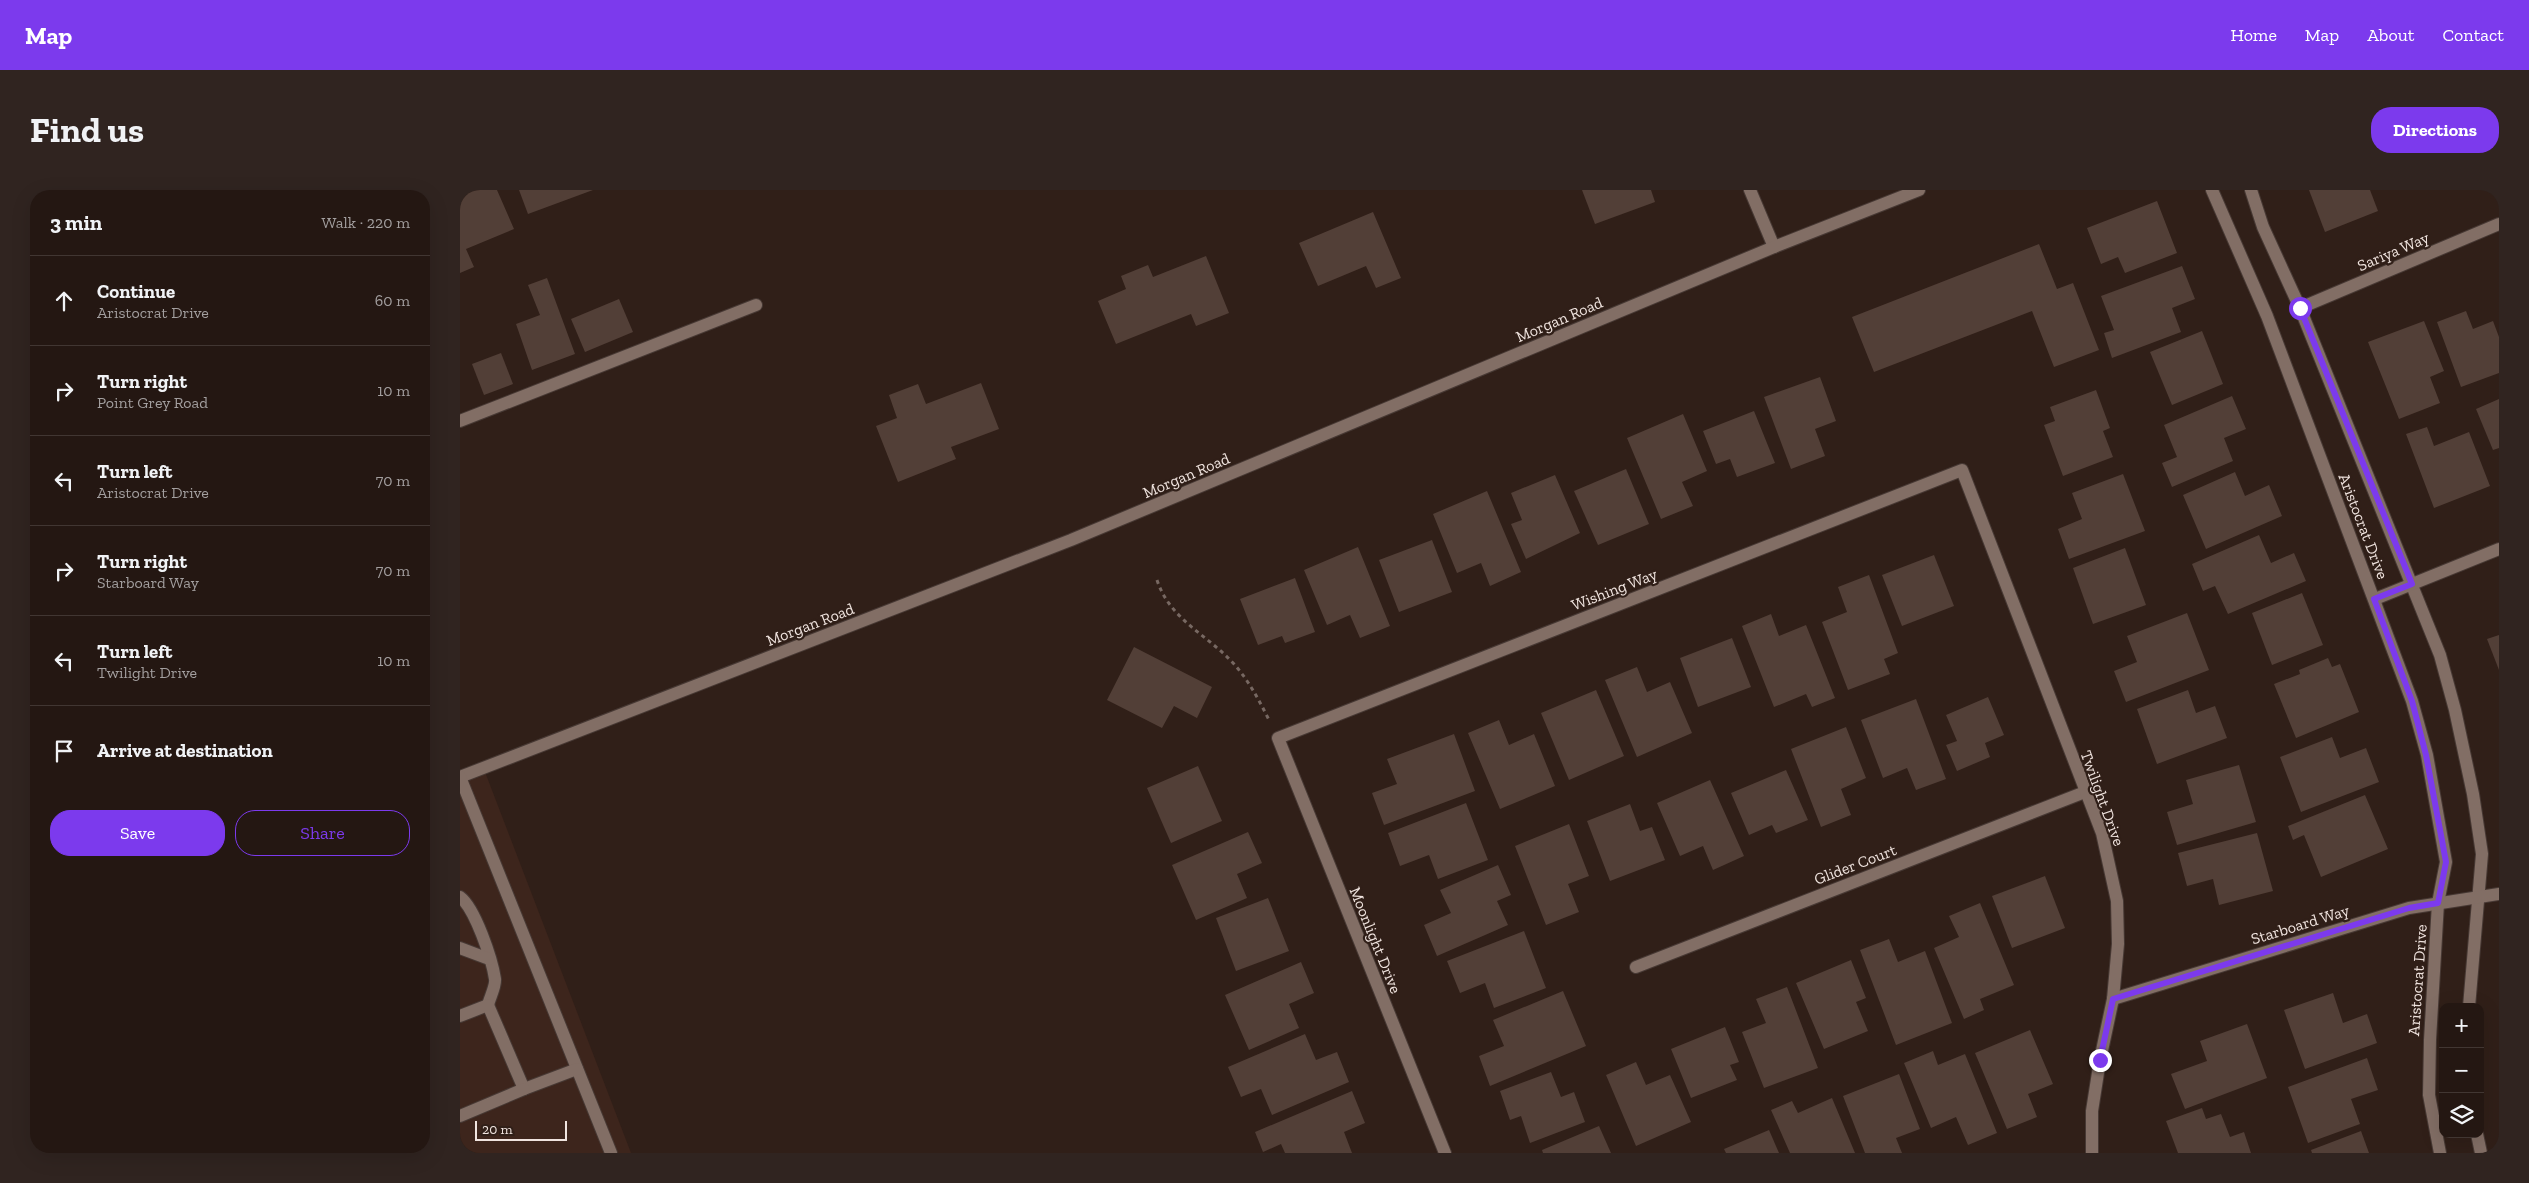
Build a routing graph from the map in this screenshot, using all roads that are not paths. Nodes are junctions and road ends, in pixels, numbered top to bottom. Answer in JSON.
{"nodes":[{"id":1,"x":1750,"y":190,"type":"edge"},
{"id":2,"x":1919,"y":190,"type":"edge"},
{"id":3,"x":2212,"y":190,"type":"edge"},
{"id":4,"x":2251,"y":190,"type":"edge"},
{"id":5,"x":2499,"y":224,"type":"edge"},
{"id":6,"x":1774,"y":247,"type":"junction"},
{"id":7,"x":756,"y":305,"type":"dead end"},
{"id":8,"x":2300,"y":308,"type":"junction"},
{"id":9,"x":460,"y":421,"type":"edge"},
{"id":10,"x":1962,"y":470,"type":"joint"},
{"id":11,"x":2499,"y":548,"type":"edge"},
{"id":12,"x":2412,"y":584,"type":"junction"},
{"id":13,"x":2374,"y":599,"type":"junction"},
{"id":14,"x":1278,"y":738,"type":"joint"},
{"id":15,"x":460,"y":777,"type":"edge"},
{"id":16,"x":2085,"y":792,"type":"junction"},
{"id":17,"x":2499,"y":894,"type":"edge"},
{"id":18,"x":460,"y":897,"type":"edge"},
{"id":19,"x":2478,"y":897,"type":"junction"},
{"id":20,"x":2438,"y":903,"type":"junction"},
{"id":21,"x":460,"y":948,"type":"edge"},
{"id":22,"x":489,"y":959,"type":"junction"},
{"id":23,"x":1636,"y":966,"type":"dead end"},
{"id":24,"x":2113,"y":999,"type":"junction"},
{"id":25,"x":2469,"y":1003,"type":"edge"},
{"id":26,"x":488,"y":1005,"type":"junction"},
{"id":27,"x":460,"y":1016,"type":"edge"},
{"id":28,"x":577,"y":1069,"type":"junction"},
{"id":29,"x":524,"y":1089,"type":"junction"},
{"id":30,"x":460,"y":1116,"type":"edge"},
{"id":31,"x":2478,"y":1138,"type":"edge"},
{"id":32,"x":611,"y":1153,"type":"edge"},
{"id":33,"x":1445,"y":1153,"type":"edge"},
{"id":34,"x":2092,"y":1153,"type":"edge"},
{"id":35,"x":2440,"y":1153,"type":"edge"},
{"id":36,"x":2481,"y":1153,"type":"edge"}],
"edges":[{"from":1,"to":6,"type":"street"},
{"from":2,"to":6,"type":"street","name":"Morgan Road"},
{"from":3,"to":13,"type":"street","name":"Aristocrat Drive"},
{"from":4,"to":8,"type":"street","name":"Aristocrat Drive"},
{"from":5,"to":8,"type":"street","name":"Sariya Way"},
{"from":6,"to":15,"type":"street","name":"Morgan Road"},
{"from":7,"to":9,"type":"street"},
{"from":8,"to":12,"type":"street","name":"Aristocrat Drive"},
{"from":10,"to":14,"type":"street","name":"Wishing Way"},
{"from":10,"to":16,"type":"street","name":"Twilight Drive"},
{"from":11,"to":12,"type":"street"},
{"from":12,"to":13,"type":"street"},
{"from":12,"to":19,"type":"street","name":"Aristocrat Drive"},
{"from":13,"to":20,"type":"street","name":"Aristocrat Drive"},
{"from":14,"to":33,"type":"street","name":"Moonlight Drive"},
{"from":15,"to":28,"type":"street"},
{"from":16,"to":23,"type":"street","name":"Glider Court"},
{"from":16,"to":24,"type":"street","name":"Twilight Drive"},
{"from":17,"to":19,"type":"street","name":"Starboard Way"},
{"from":18,"to":22,"type":"street"},
{"from":19,"to":20,"type":"street","name":"Starboard Way"},
{"from":19,"to":25,"type":"street","name":"Aristocrat Drive"},
{"from":20,"to":24,"type":"street","name":"Starboard Way"},
{"from":20,"to":35,"type":"street","name":"Aristocrat Drive"},
{"from":21,"to":22,"type":"street"},
{"from":22,"to":26,"type":"street"},
{"from":24,"to":34,"type":"street","name":"Twilight Drive"},
{"from":26,"to":27,"type":"street"},
{"from":26,"to":29,"type":"street"},
{"from":28,"to":29,"type":"street"},
{"from":28,"to":32,"type":"street"},
{"from":29,"to":30,"type":"street"},
{"from":31,"to":36,"type":"street"}]}
